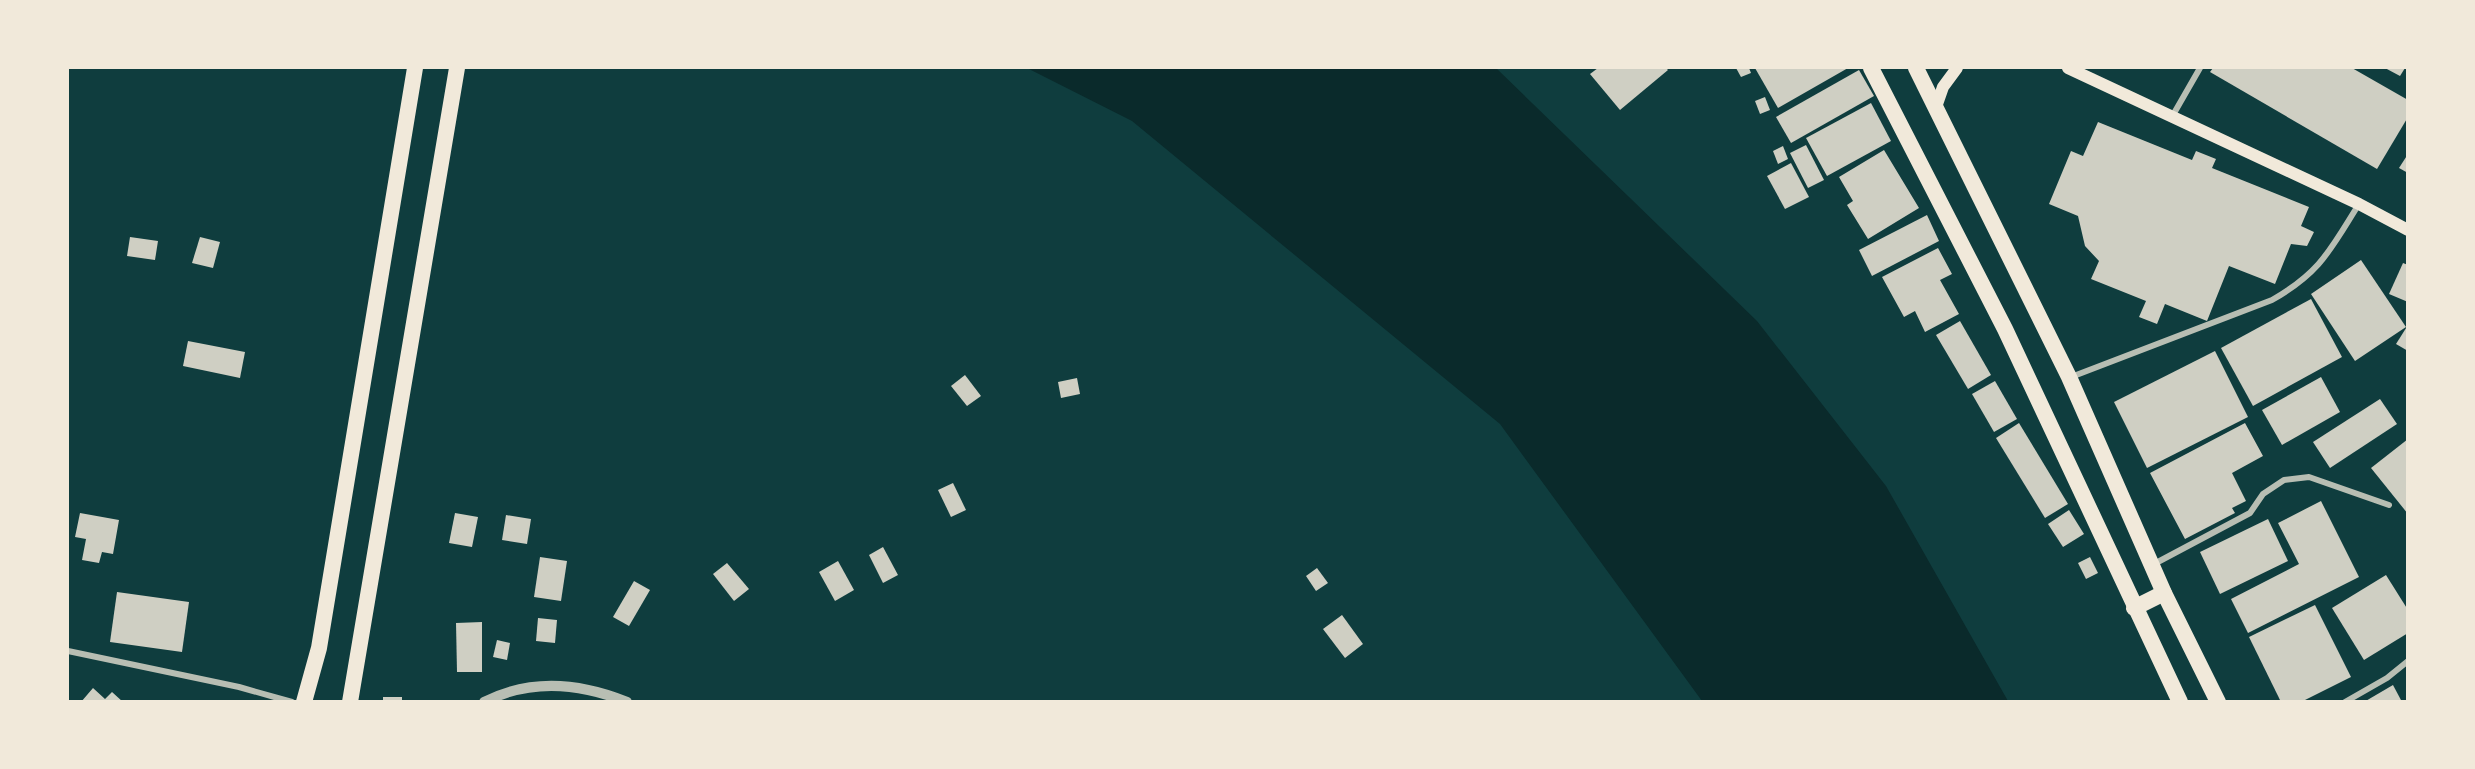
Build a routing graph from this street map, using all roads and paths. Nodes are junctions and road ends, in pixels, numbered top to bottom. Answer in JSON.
{"nodes":[{"id":1,"x":415,"y":68,"type":"edge"},
{"id":2,"x":457,"y":68,"type":"edge"},
{"id":3,"x":1871,"y":68,"type":"edge"},
{"id":4,"x":1916,"y":68,"type":"edge"},
{"id":5,"x":1957,"y":68,"type":"edge"},
{"id":6,"x":2068,"y":68,"type":"edge"},
{"id":7,"x":2200,"y":68,"type":"edge"},
{"id":8,"x":1936,"y":107,"type":"junction"},
{"id":9,"x":2173,"y":115,"type":"junction"},
{"id":10,"x":2359,"y":204,"type":"junction"},
{"id":11,"x":2408,"y":230,"type":"edge"},
{"id":12,"x":2069,"y":377,"type":"junction"},
{"id":13,"x":2389,"y":505,"type":"dead end"},
{"id":14,"x":2153,"y":564,"type":"junction"},
{"id":15,"x":2164,"y":593,"type":"junction"},
{"id":16,"x":2134,"y":608,"type":"junction"},
{"id":17,"x":68,"y":651,"type":"edge"},
{"id":18,"x":2408,"y":661,"type":"edge"},
{"id":19,"x":292,"y":702,"type":"edge"},
{"id":20,"x":304,"y":702,"type":"edge"},
{"id":21,"x":350,"y":702,"type":"edge"},
{"id":22,"x":484,"y":702,"type":"edge"},
{"id":23,"x":627,"y":702,"type":"edge"},
{"id":24,"x":2180,"y":702,"type":"edge"},
{"id":25,"x":2218,"y":702,"type":"edge"},
{"id":26,"x":2344,"y":702,"type":"edge"}],
"edges":[{"from":1,"to":20,"type":"highway"},
{"from":2,"to":21,"type":"highway"},
{"from":3,"to":16,"type":"highway"},
{"from":4,"to":8,"type":"highway"},
{"from":5,"to":8,"type":"main road"},
{"from":6,"to":9,"type":"main road"},
{"from":7,"to":9,"type":"street"},
{"from":8,"to":12,"type":"highway"},
{"from":9,"to":10,"type":"main road"},
{"from":10,"to":11,"type":"main road"},
{"from":10,"to":12,"type":"street"},
{"from":12,"to":14,"type":"highway"},
{"from":13,"to":14,"type":"street"},
{"from":14,"to":15,"type":"highway"},
{"from":15,"to":16,"type":"highway"},
{"from":15,"to":25,"type":"highway"},
{"from":16,"to":24,"type":"highway"},
{"from":17,"to":19,"type":"street"},
{"from":18,"to":26,"type":"street"},
{"from":22,"to":23,"type":"street"}]}
